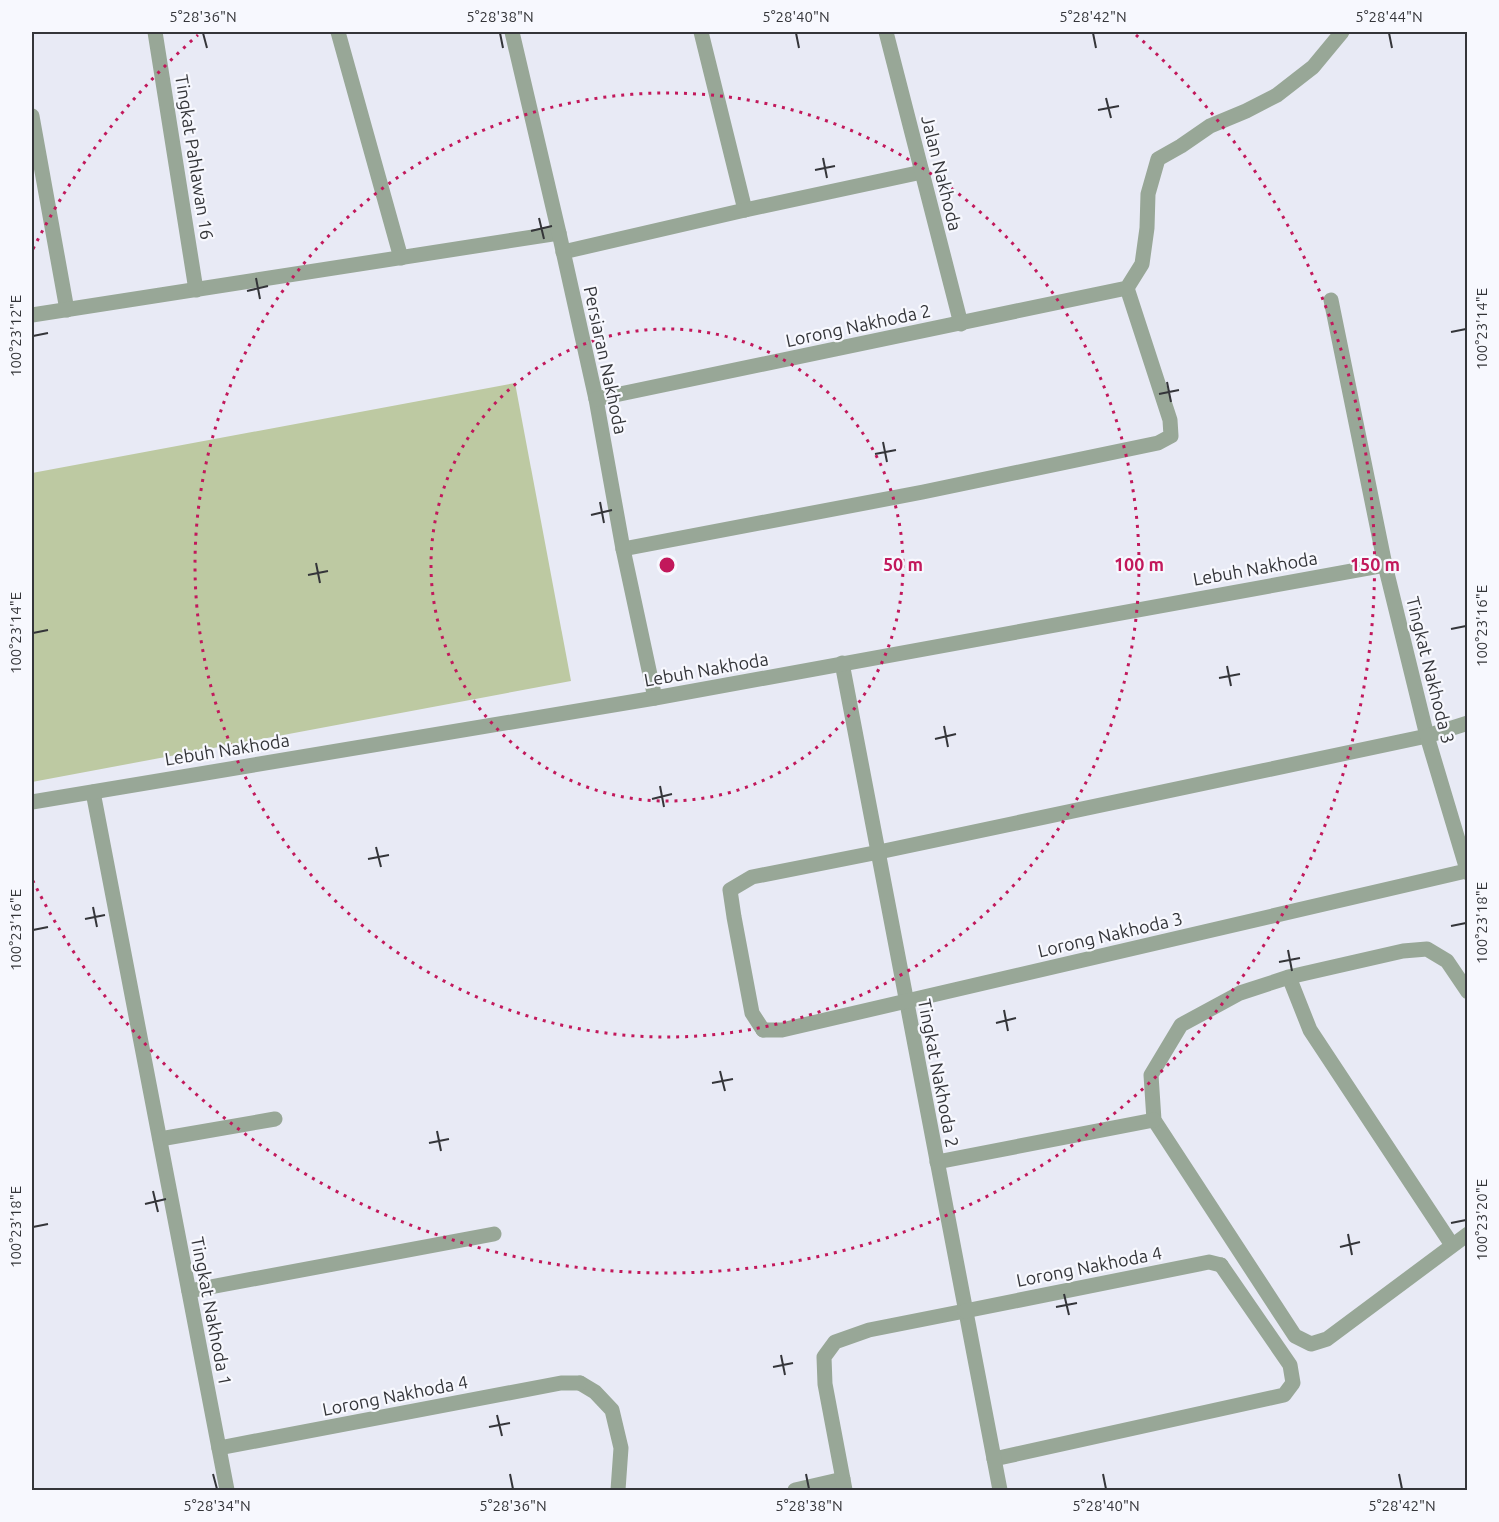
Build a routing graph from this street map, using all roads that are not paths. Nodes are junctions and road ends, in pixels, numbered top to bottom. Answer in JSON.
{"nodes":[{"id":1,"x":155,"y":32,"type":"edge"},
{"id":2,"x":338,"y":32,"type":"edge"},
{"id":3,"x":512,"y":32,"type":"edge"},
{"id":4,"x":701,"y":32,"type":"edge"},
{"id":5,"x":886,"y":32,"type":"edge"},
{"id":6,"x":1342,"y":32,"type":"edge"},
{"id":7,"x":32,"y":116,"type":"edge"},
{"id":8,"x":922,"y":172,"type":"junction"},
{"id":9,"x":745,"y":210,"type":"junction"},
{"id":10,"x":559,"y":233,"type":"junction"},
{"id":11,"x":563,"y":252,"type":"junction"},
{"id":12,"x":401,"y":258,"type":"junction"},
{"id":13,"x":1128,"y":288,"type":"junction"},
{"id":14,"x":196,"y":290,"type":"junction"},
{"id":15,"x":1331,"y":300,"type":"dead end"},
{"id":16,"x":67,"y":310,"type":"junction"},
{"id":17,"x":32,"y":315,"type":"edge"},
{"id":18,"x":961,"y":324,"type":"junction"},
{"id":19,"x":596,"y":399,"type":"junction"},
{"id":20,"x":623,"y":549,"type":"junction"},
{"id":21,"x":1385,"y":564,"type":"junction"},
{"id":22,"x":842,"y":663,"type":"junction"},
{"id":23,"x":655,"y":698,"type":"junction"},
{"id":24,"x":1467,"y":723,"type":"edge"},
{"id":25,"x":1427,"y":736,"type":"junction"},
{"id":26,"x":93,"y":792,"type":"junction"},
{"id":27,"x":32,"y":802,"type":"edge"},
{"id":28,"x":879,"y":852,"type":"junction"},
{"id":29,"x":1467,"y":872,"type":"edge"},
{"id":30,"x":1289,"y":977,"type":"junction"},
{"id":31,"x":1467,"y":992,"type":"edge"},
{"id":32,"x":906,"y":1002,"type":"junction"},
{"id":33,"x":275,"y":1119,"type":"dead end"},
{"id":34,"x":1154,"y":1120,"type":"junction"},
{"id":35,"x":160,"y":1139,"type":"junction"},
{"id":36,"x":937,"y":1162,"type":"junction"},
{"id":37,"x":494,"y":1234,"type":"dead end"},
{"id":38,"x":1467,"y":1234,"type":"edge"},
{"id":39,"x":1452,"y":1245,"type":"junction"},
{"id":40,"x":189,"y":1291,"type":"junction"},
{"id":41,"x":966,"y":1311,"type":"junction"},
{"id":42,"x":219,"y":1448,"type":"junction"},
{"id":43,"x":994,"y":1459,"type":"junction"},
{"id":44,"x":844,"y":1485,"type":"edge"},
{"id":45,"x":227,"y":1491,"type":"edge"},
{"id":46,"x":618,"y":1491,"type":"edge"},
{"id":47,"x":795,"y":1491,"type":"edge"},
{"id":48,"x":1000,"y":1491,"type":"edge"}],
"edges":[{"from":1,"to":14,"type":"street","name":"Tingkat Pahlawan 16"},
{"from":2,"to":12,"type":"street"},
{"from":3,"to":10,"type":"street","name":"Persiaran Nakhoda"},
{"from":4,"to":9,"type":"street"},
{"from":5,"to":8,"type":"street","name":"Jalan Nakhoda"},
{"from":6,"to":13,"type":"street"},
{"from":7,"to":16,"type":"street"},
{"from":8,"to":9,"type":"street"},
{"from":8,"to":18,"type":"street","name":"Jalan Nakhoda"},
{"from":9,"to":11,"type":"street"},
{"from":10,"to":11,"type":"street","name":"Persiaran Nakhoda"},
{"from":10,"to":12,"type":"street"},
{"from":11,"to":19,"type":"street","name":"Persiaran Nakhoda"},
{"from":12,"to":14,"type":"street"},
{"from":13,"to":18,"type":"street","name":"Lorong Nakhoda 2"},
{"from":13,"to":20,"type":"street"},
{"from":14,"to":16,"type":"street"},
{"from":15,"to":21,"type":"street","name":"Tingkat Nakhoda 3"},
{"from":16,"to":17,"type":"street"},
{"from":18,"to":19,"type":"street","name":"Lorong Nakhoda 2"},
{"from":19,"to":20,"type":"street","name":"Persiaran Nakhoda"},
{"from":20,"to":23,"type":"street","name":"Persiaran Nakhoda"},
{"from":21,"to":22,"type":"street","name":"Lebuh Nakhoda"},
{"from":21,"to":25,"type":"street","name":"Tingkat Nakhoda 3"},
{"from":22,"to":23,"type":"street","name":"Lebuh Nakhoda"},
{"from":22,"to":28,"type":"street","name":"Tingkat Nakhoda 2"},
{"from":23,"to":26,"type":"street","name":"Lebuh Nakhoda"},
{"from":24,"to":25,"type":"street"},
{"from":25,"to":28,"type":"street"},
{"from":25,"to":29,"type":"street","name":"Tingkat Nakhoda 3"},
{"from":26,"to":27,"type":"street","name":"Lebuh Nakhoda"},
{"from":26,"to":35,"type":"street","name":"Tingkat Nakhoda 1"},
{"from":28,"to":32,"type":"street","name":"Tingkat Nakhoda 2"},
{"from":28,"to":32,"type":"street","name":"Lorong Nakhoda 3"},
{"from":29,"to":32,"type":"street","name":"Lorong Nakhoda 3"},
{"from":30,"to":31,"type":"street"},
{"from":30,"to":34,"type":"street"},
{"from":30,"to":39,"type":"street"},
{"from":32,"to":36,"type":"street","name":"Tingkat Nakhoda 2"},
{"from":33,"to":35,"type":"street"},
{"from":34,"to":36,"type":"street"},
{"from":34,"to":39,"type":"street"},
{"from":35,"to":40,"type":"street","name":"Tingkat Nakhoda 1"},
{"from":36,"to":41,"type":"street","name":"Tingkat Nakhoda 2"},
{"from":37,"to":40,"type":"street"},
{"from":38,"to":39,"type":"street"},
{"from":40,"to":42,"type":"street","name":"Tingkat Nakhoda 1"},
{"from":41,"to":43,"type":"street","name":"Tingkat Nakhoda 2"},
{"from":41,"to":43,"type":"street","name":"Lorong Nakhoda 4"},
{"from":41,"to":44,"type":"street","name":"Lorong Nakhoda 4"},
{"from":42,"to":45,"type":"street","name":"Tingkat Nakhoda 1"},
{"from":42,"to":46,"type":"street","name":"Lorong Nakhoda 4"},
{"from":43,"to":48,"type":"street","name":"Tingkat Nakhoda 2"},
{"from":44,"to":47,"type":"street"}]}
